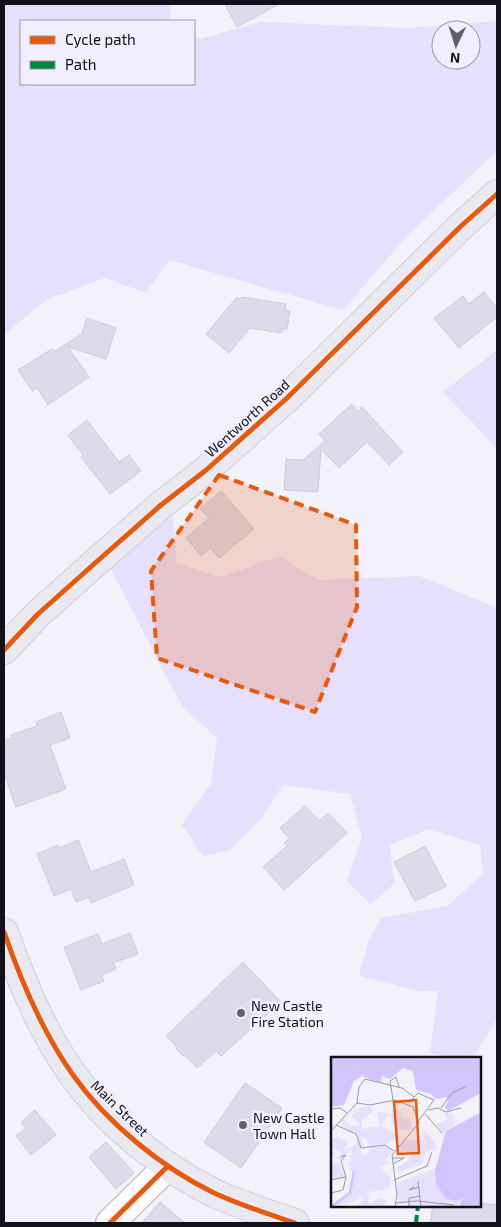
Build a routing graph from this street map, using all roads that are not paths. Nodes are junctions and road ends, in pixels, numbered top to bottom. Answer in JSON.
{"nodes":[{"id":1,"x":497,"y":194,"type":"edge"},
{"id":2,"x":4,"y":650,"type":"edge"},
{"id":3,"x":4,"y":932,"type":"edge"},
{"id":4,"x":168,"y":1166,"type":"junction"},
{"id":5,"x":110,"y":1223,"type":"edge"},
{"id":6,"x":295,"y":1223,"type":"edge"}],
"edges":[{"from":1,"to":2,"type":"main road","name":"Wentworth Road"},
{"from":3,"to":4,"type":"main road","name":"Main Street"},
{"from":4,"to":5,"type":"street"},
{"from":4,"to":6,"type":"main road","name":"Main Street"}]}
